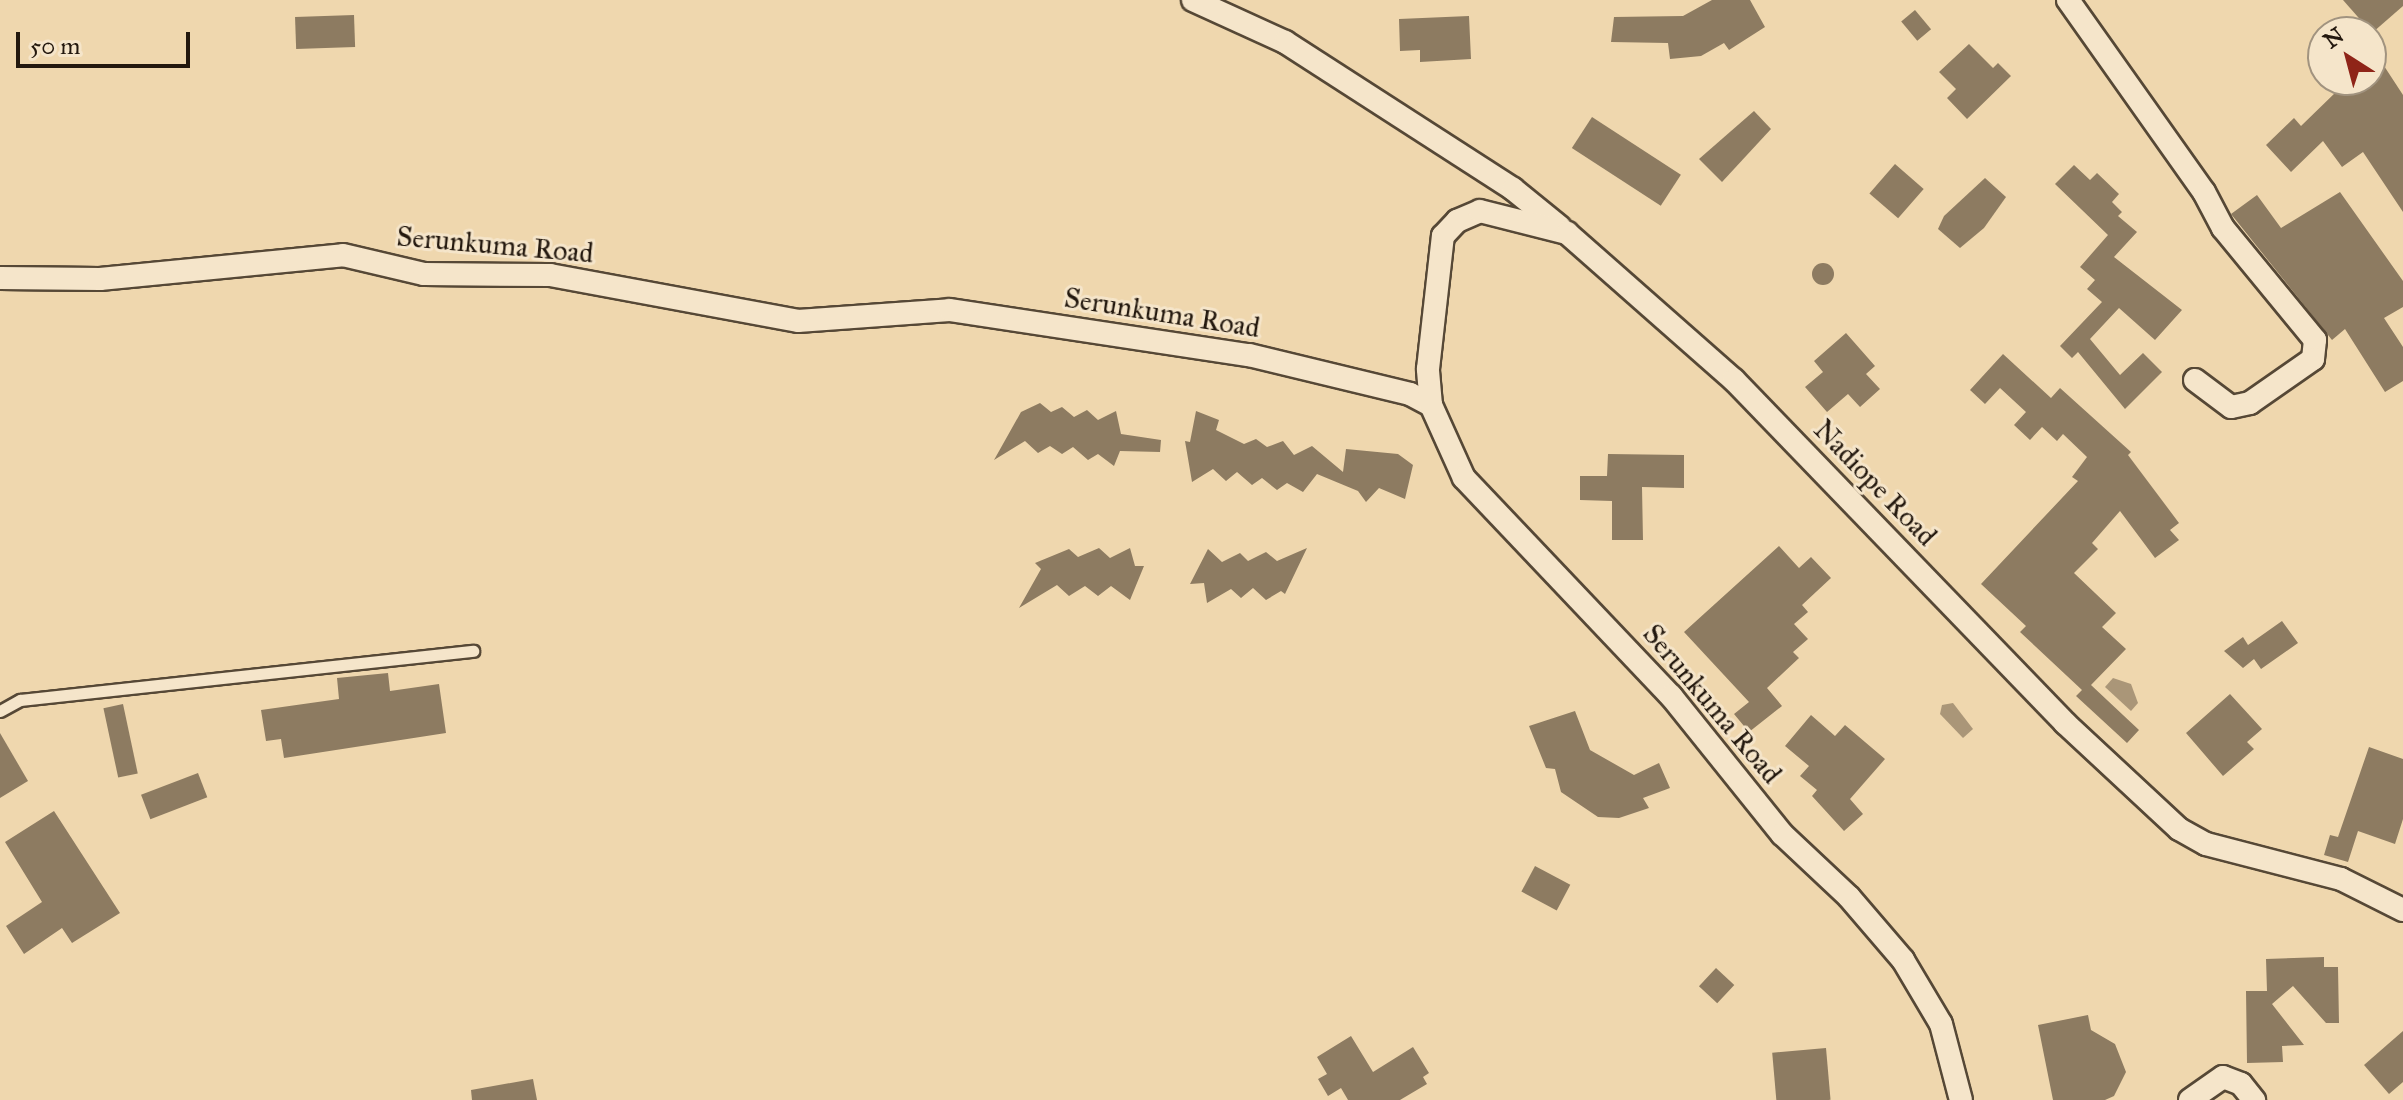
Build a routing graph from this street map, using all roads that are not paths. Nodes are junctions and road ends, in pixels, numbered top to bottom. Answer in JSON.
{"nodes":[{"id":1,"x":1193,"y":0,"type":"edge"},
{"id":2,"x":2068,"y":0,"type":"edge"},
{"id":3,"x":1567,"y":233,"type":"junction"},
{"id":4,"x":0,"y":278,"type":"edge"},
{"id":5,"x":2195,"y":380,"type":"dead end"},
{"id":6,"x":1431,"y":405,"type":"junction"},
{"id":7,"x":473,"y":651,"type":"dead end"},
{"id":8,"x":0,"y":711,"type":"edge"},
{"id":9,"x":2403,"y":910,"type":"edge"},
{"id":10,"x":1961,"y":1100,"type":"edge"},
{"id":11,"x":2190,"y":1100,"type":"edge"},
{"id":12,"x":2254,"y":1100,"type":"edge"}],
"edges":[{"from":1,"to":3,"type":"street"},
{"from":2,"to":5,"type":"street"},
{"from":3,"to":6,"type":"street","name":"Nadiope Road"},
{"from":3,"to":9,"type":"street","name":"Nadiope Road"},
{"from":4,"to":6,"type":"street","name":"Serunkuma Road"},
{"from":6,"to":10,"type":"street","name":"Serunkuma Road"},
{"from":7,"to":8,"type":"lane"},
{"from":11,"to":12,"type":"street"}]}
